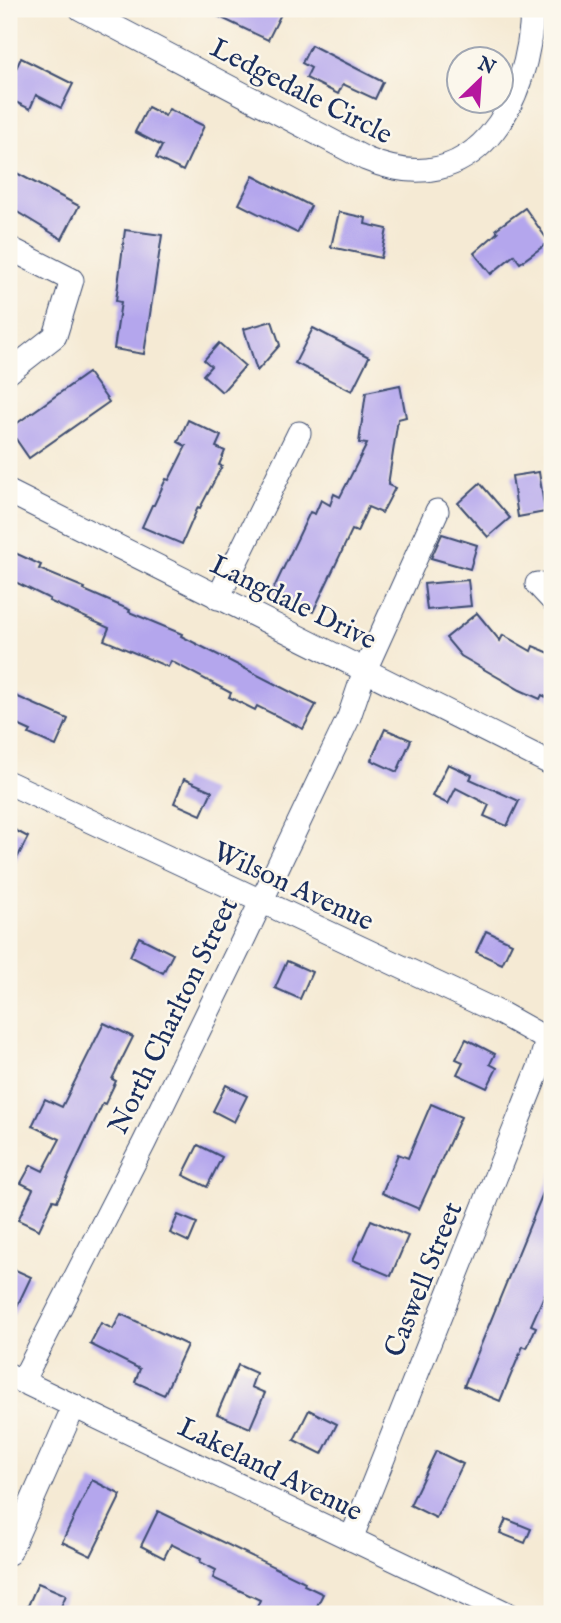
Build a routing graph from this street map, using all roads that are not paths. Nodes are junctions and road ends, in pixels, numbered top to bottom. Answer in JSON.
{"nodes":[{"id":1,"x":81,"y":9,"type":"edge"},
{"id":2,"x":532,"y":9,"type":"edge"},
{"id":3,"x":9,"y":247,"type":"edge"},
{"id":4,"x":9,"y":372,"type":"edge"},
{"id":5,"x":299,"y":433,"type":"dead end"},
{"id":6,"x":9,"y":492,"type":"edge"},
{"id":7,"x":437,"y":511,"type":"dead end"},
{"id":8,"x":552,"y":587,"type":"edge"},
{"id":9,"x":218,"y":598,"type":"junction"},
{"id":10,"x":552,"y":600,"type":"edge"},
{"id":11,"x":365,"y":670,"type":"junction"},
{"id":12,"x":552,"y":764,"type":"edge"},
{"id":13,"x":9,"y":783,"type":"edge"},
{"id":14,"x":260,"y":902,"type":"junction"},
{"id":15,"x":549,"y":1041,"type":"edge"},
{"id":16,"x":15,"y":1379,"type":"edge"},
{"id":17,"x":74,"y":1406,"type":"junction"},
{"id":18,"x":351,"y":1539,"type":"junction"},
{"id":19,"x":9,"y":1553,"type":"edge"},
{"id":20,"x":508,"y":1614,"type":"edge"}],
"edges":[{"from":1,"to":2,"type":"street","name":"Ledgedale Circle"},
{"from":3,"to":4,"type":"street"},
{"from":5,"to":9,"type":"street"},
{"from":6,"to":9,"type":"street","name":"Langdale Drive"},
{"from":7,"to":11,"type":"street","name":"North Charlton Street"},
{"from":8,"to":10,"type":"street"},
{"from":9,"to":11,"type":"street","name":"Langdale Drive"},
{"from":11,"to":12,"type":"street","name":"Langdale Drive"},
{"from":11,"to":14,"type":"street","name":"North Charlton Street"},
{"from":13,"to":14,"type":"street","name":"Wilson Avenue"},
{"from":14,"to":15,"type":"street","name":"Wilson Avenue"},
{"from":14,"to":16,"type":"street","name":"North Charlton Street"},
{"from":15,"to":18,"type":"street","name":"Caswell Street"},
{"from":16,"to":17,"type":"street","name":"Lakeland Avenue"},
{"from":17,"to":18,"type":"street","name":"Lakeland Avenue"},
{"from":17,"to":19,"type":"street"},
{"from":18,"to":20,"type":"street","name":"Lakeland Avenue"}]}
